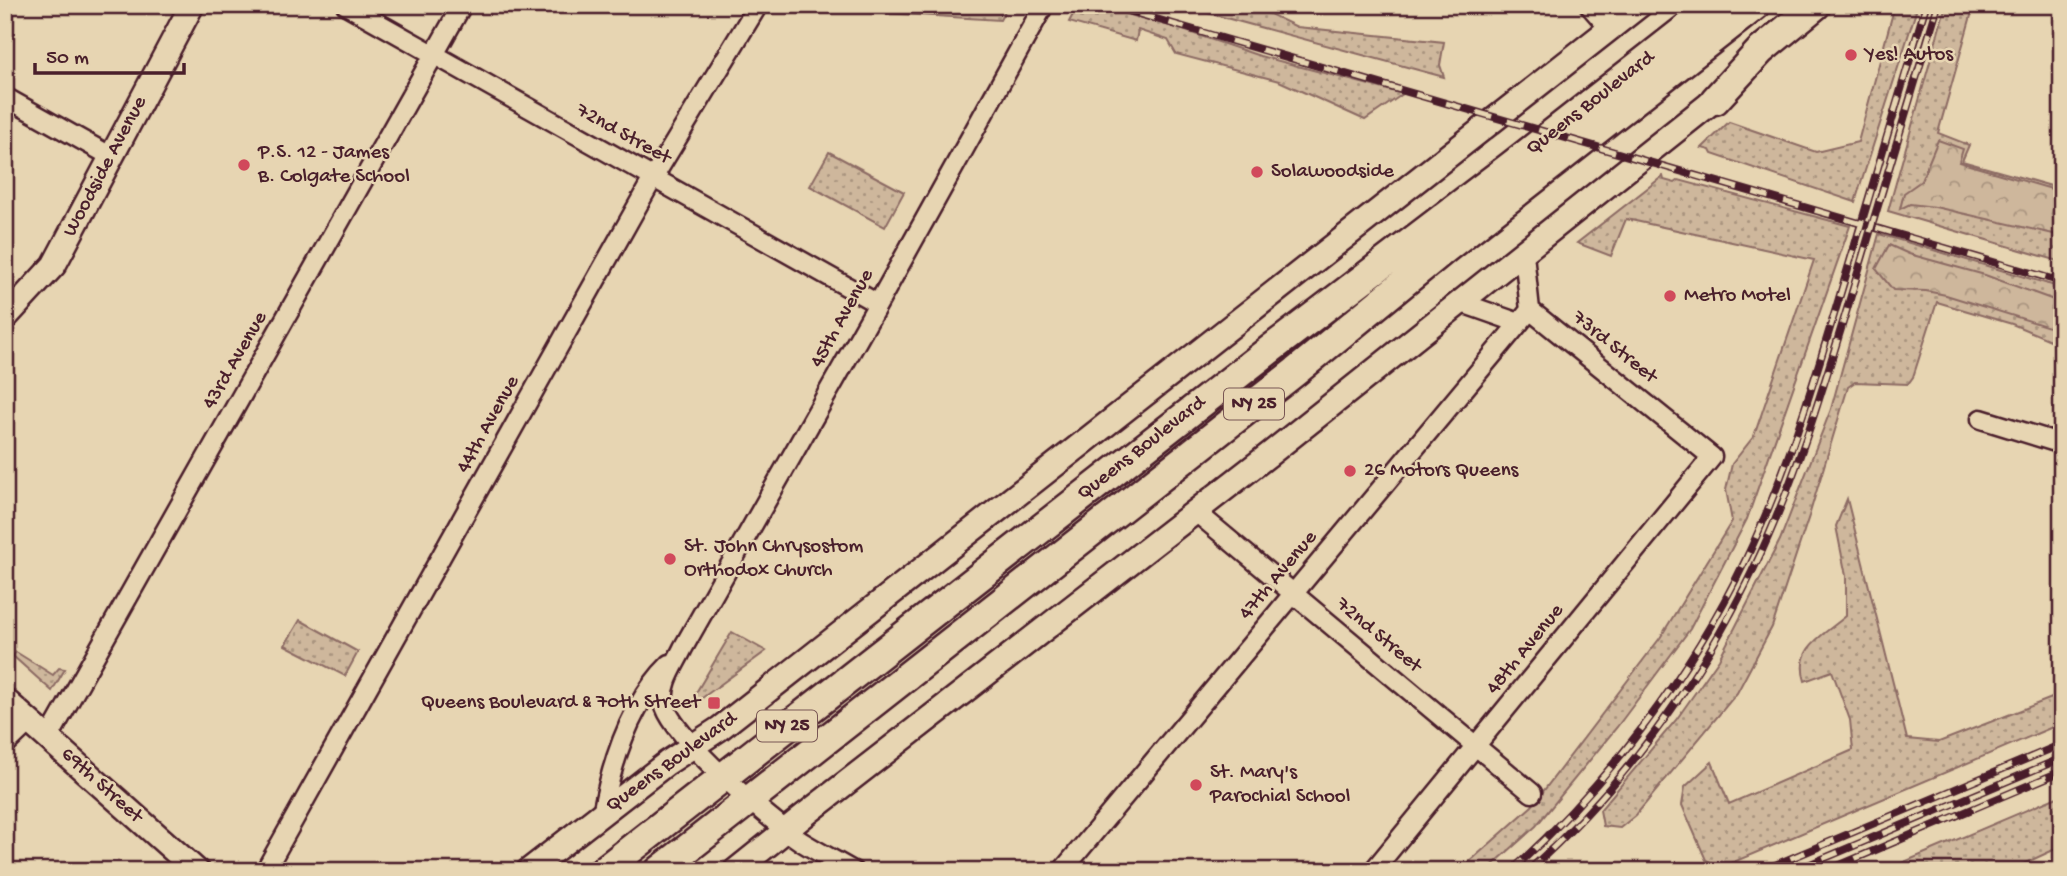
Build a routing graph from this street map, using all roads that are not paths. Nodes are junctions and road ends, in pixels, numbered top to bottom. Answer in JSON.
{"nodes":[{"id":1,"x":192,"y":5,"type":"edge"},
{"id":2,"x":346,"y":5,"type":"edge"},
{"id":3,"x":462,"y":5,"type":"edge"},
{"id":4,"x":1044,"y":5,"type":"edge"},
{"id":5,"x":1589,"y":5,"type":"edge"},
{"id":6,"x":1640,"y":5,"type":"edge"},
{"id":7,"x":1716,"y":5,"type":"edge"},
{"id":8,"x":1756,"y":5,"type":"edge"},
{"id":9,"x":1816,"y":5,"type":"edge"},
{"id":10,"x":1833,"y":5,"type":"edge"},
{"id":11,"x":755,"y":11,"type":"edge"},
{"id":12,"x":1610,"y":29,"type":"junction"},
{"id":13,"x":435,"y":56,"type":"junction"},
{"id":14,"x":5,"y":97,"type":"edge"},
{"id":15,"x":1715,"y":100,"type":"junction"},
{"id":16,"x":112,"y":157,"type":"junction"},
{"id":17,"x":653,"y":178,"type":"junction"},
{"id":18,"x":1524,"y":254,"type":"junction"},
{"id":19,"x":1462,"y":303,"type":"junction"},
{"id":20,"x":878,"y":304,"type":"junction"},
{"id":21,"x":1525,"y":316,"type":"junction"},
{"id":22,"x":5,"y":318,"type":"edge"},
{"id":23,"x":1980,"y":419,"type":"dead end"},
{"id":24,"x":2062,"y":444,"type":"edge"},
{"id":25,"x":1712,"y":457,"type":"joint"},
{"id":26,"x":1196,"y":512,"type":"junction"},
{"id":27,"x":1294,"y":594,"type":"junction"},
{"id":28,"x":680,"y":654,"type":"junction"},
{"id":29,"x":5,"y":700,"type":"edge"},
{"id":30,"x":29,"y":722,"type":"junction"},
{"id":31,"x":48,"y":739,"type":"junction"},
{"id":32,"x":5,"y":745,"type":"edge"},
{"id":33,"x":693,"y":746,"type":"junction"},
{"id":34,"x":1476,"y":748,"type":"junction"},
{"id":35,"x":724,"y":776,"type":"junction"},
{"id":36,"x":1532,"y":793,"type":"dead end"},
{"id":37,"x":750,"y":800,"type":"junction"},
{"id":38,"x":602,"y":814,"type":"junction"},
{"id":39,"x":787,"y":830,"type":"junction"},
{"id":40,"x":197,"y":871,"type":"edge"},
{"id":41,"x":265,"y":871,"type":"edge"},
{"id":42,"x":528,"y":871,"type":"edge"},
{"id":43,"x":603,"y":871,"type":"edge"},
{"id":44,"x":659,"y":871,"type":"edge"},
{"id":45,"x":735,"y":871,"type":"edge"},
{"id":46,"x":853,"y":871,"type":"edge"},
{"id":47,"x":1062,"y":871,"type":"edge"},
{"id":48,"x":1373,"y":871,"type":"edge"}],
"edges":[{"from":1,"to":16,"type":"street","name":"Woodside Avenue"},
{"from":2,"to":13,"type":"street","name":"72nd Street"},
{"from":3,"to":13,"type":"street","name":"43rd Avenue"},
{"from":4,"to":20,"type":"street","name":"45th Avenue"},
{"from":5,"to":12,"type":"street"},
{"from":6,"to":12,"type":"street","name":"Queens Boulevard"},
{"from":7,"to":35,"type":"main road","name":"Queens Boulevard","number":"NY 25"},
{"from":8,"to":37,"type":"main road","name":"Queens Boulevard","number":"NY 25"},
{"from":9,"to":15,"type":"main road"},
{"from":10,"to":15,"type":"street"},
{"from":11,"to":17,"type":"street","name":"44th Avenue"},
{"from":12,"to":33,"type":"street","name":"Queens Boulevard"},
{"from":13,"to":17,"type":"street","name":"72nd Street"},
{"from":13,"to":31,"type":"street","name":"43rd Avenue"},
{"from":14,"to":16,"type":"street"},
{"from":15,"to":18,"type":"street"},
{"from":16,"to":22,"type":"street","name":"Woodside Avenue"},
{"from":17,"to":20,"type":"street","name":"72nd Street"},
{"from":17,"to":41,"type":"street","name":"44th Avenue"},
{"from":18,"to":19,"type":"street"},
{"from":18,"to":21,"type":"street"},
{"from":19,"to":21,"type":"street","name":"73rd Street"},
{"from":19,"to":26,"type":"street"},
{"from":20,"to":28,"type":"street","name":"45th Avenue"},
{"from":21,"to":25,"type":"street","name":"73rd Street"},
{"from":21,"to":27,"type":"street","name":"47th Avenue"},
{"from":23,"to":24,"type":"street"},
{"from":25,"to":34,"type":"street","name":"48th Avenue"},
{"from":26,"to":27,"type":"street","name":"72nd Street"},
{"from":26,"to":39,"type":"street"},
{"from":27,"to":34,"type":"street","name":"72nd Street"},
{"from":27,"to":47,"type":"street","name":"47th Avenue"},
{"from":28,"to":33,"type":"street","name":"45th Avenue"},
{"from":28,"to":38,"type":"street","name":"45th Avenue"},
{"from":29,"to":30,"type":"street","name":"69th Street"},
{"from":30,"to":31,"type":"street","name":"69th Street"},
{"from":30,"to":32,"type":"street"},
{"from":31,"to":40,"type":"street","name":"69th Street"},
{"from":33,"to":35,"type":"street"},
{"from":33,"to":38,"type":"street","name":"Queens Boulevard"},
{"from":34,"to":36,"type":"street","name":"72nd Street"},
{"from":34,"to":48,"type":"street","name":"48th Avenue"},
{"from":35,"to":37,"type":"street"},
{"from":35,"to":43,"type":"main road","name":"Queens Boulevard","number":"NY 25"},
{"from":37,"to":39,"type":"street"},
{"from":37,"to":44,"type":"main road","name":"Queens Boulevard","number":"NY 25"},
{"from":38,"to":42,"type":"street","name":"Queens Boulevard"},
{"from":39,"to":45,"type":"street"},
{"from":39,"to":46,"type":"street"}]}
